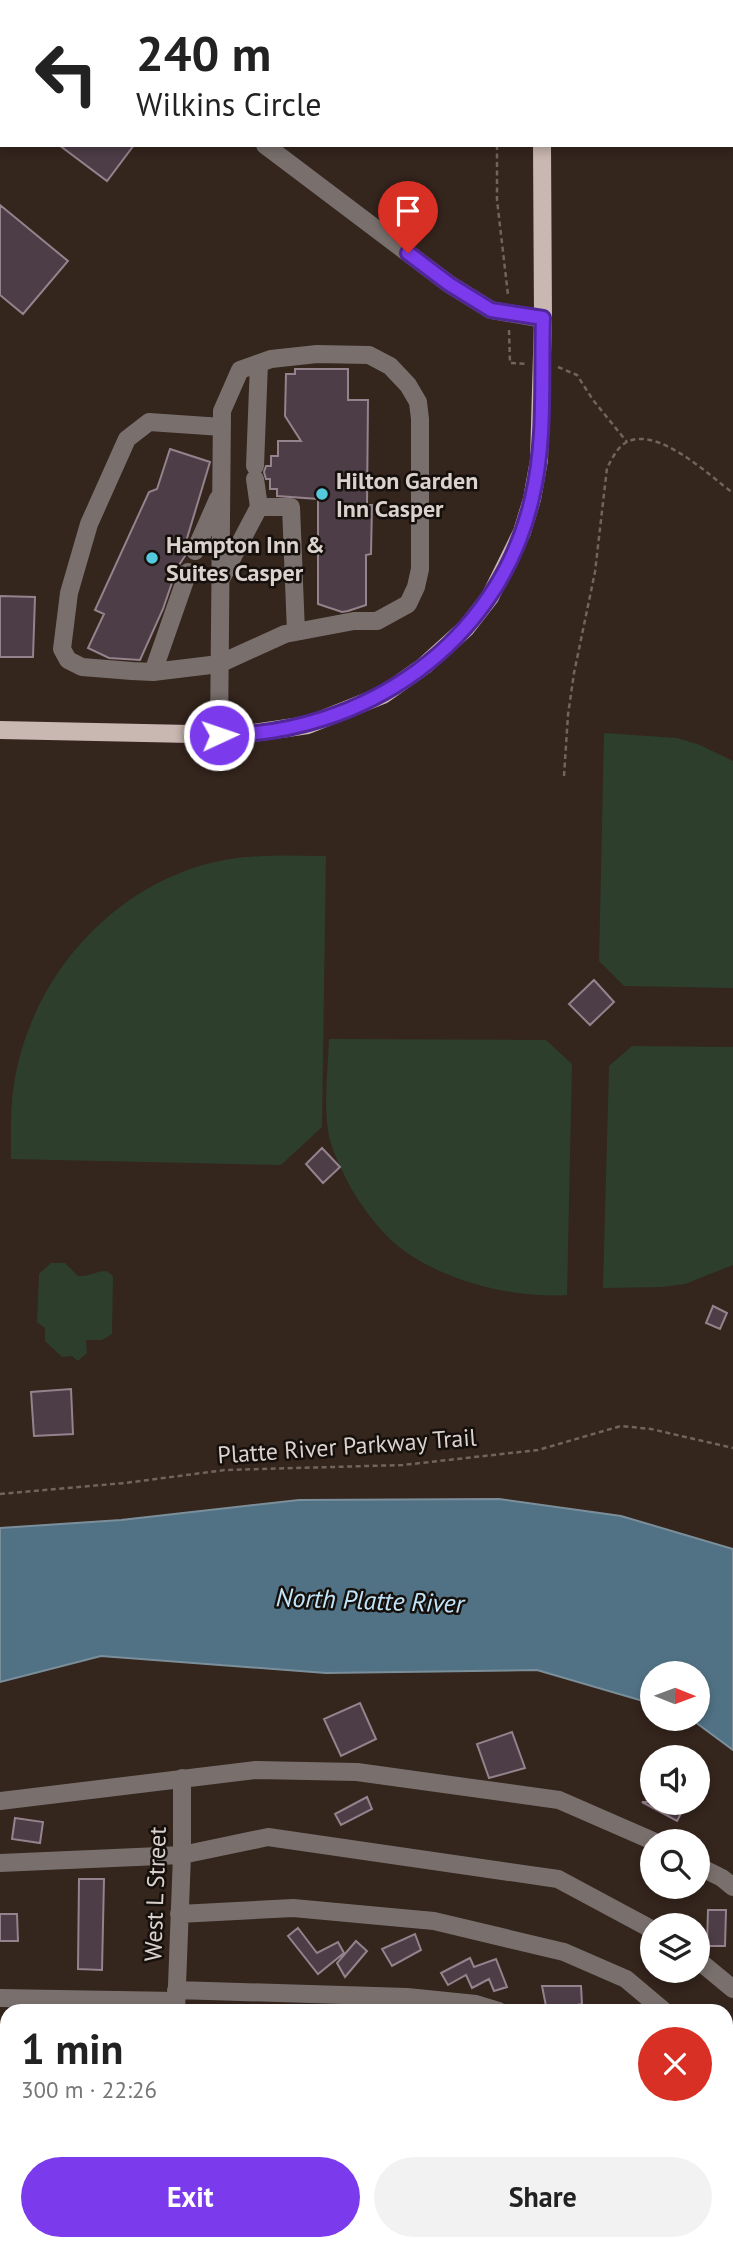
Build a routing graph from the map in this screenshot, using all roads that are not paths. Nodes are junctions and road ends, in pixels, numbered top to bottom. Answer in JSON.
{"nodes":[{"id":1,"x":268,"y":147,"type":"edge"},
{"id":2,"x":542,"y":147,"type":"edge"},
{"id":3,"x":543,"y":318,"type":"junction"},
{"id":4,"x":259,"y":363,"type":"junction"},
{"id":5,"x":222,"y":427,"type":"junction"},
{"id":6,"x":221,"y":493,"type":"junction"},
{"id":7,"x":260,"y":507,"type":"junction"},
{"id":8,"x":195,"y":551,"type":"dead end"},
{"id":9,"x":188,"y":572,"type":"dead end"},
{"id":10,"x":220,"y":581,"type":"junction"},
{"id":11,"x":296,"y":632,"type":"junction"},
{"id":12,"x":219,"y":664,"type":"junction"},
{"id":13,"x":153,"y":672,"type":"junction"},
{"id":14,"x":0,"y":730,"type":"edge"},
{"id":15,"x":219,"y":735,"type":"junction"},
{"id":16,"x":181,"y":1778,"type":"junction"},
{"id":17,"x":0,"y":1801,"type":"edge"},
{"id":18,"x":640,"y":1835,"type":"edge"},
{"id":19,"x":182,"y":1855,"type":"junction"},
{"id":20,"x":0,"y":1863,"type":"edge"},
{"id":21,"x":710,"y":1872,"type":"edge"},
{"id":22,"x":733,"y":1887,"type":"edge"},
{"id":23,"x":179,"y":1914,"type":"junction"},
{"id":24,"x":640,"y":1923,"type":"edge"},
{"id":25,"x":710,"y":1970,"type":"edge"},
{"id":26,"x":733,"y":1989,"type":"edge"},
{"id":27,"x":0,"y":1998,"type":"edge"},
{"id":28,"x":176,"y":2001,"type":"edge"},
{"id":29,"x":476,"y":2004,"type":"edge"},
{"id":30,"x":656,"y":2004,"type":"edge"}],
"edges":[{"from":1,"to":3,"type":"street"},
{"from":2,"to":3,"type":"main road"},
{"from":3,"to":15,"type":"main road"},
{"from":4,"to":5,"type":"street"},
{"from":4,"to":7,"type":"street"},
{"from":4,"to":11,"type":"street"},
{"from":5,"to":6,"type":"street"},
{"from":5,"to":13,"type":"street"},
{"from":6,"to":8,"type":"street"},
{"from":6,"to":10,"type":"street"},
{"from":7,"to":10,"type":"street"},
{"from":7,"to":11,"type":"street"},
{"from":9,"to":13,"type":"street"},
{"from":10,"to":12,"type":"street"},
{"from":11,"to":12,"type":"street"},
{"from":12,"to":13,"type":"street"},
{"from":12,"to":15,"type":"street"},
{"from":14,"to":15,"type":"main road"},
{"from":16,"to":17,"type":"street"},
{"from":16,"to":18,"type":"street"},
{"from":16,"to":19,"type":"street","name":"West L Street"},
{"from":19,"to":20,"type":"street"},
{"from":19,"to":23,"type":"street","name":"West L Street"},
{"from":19,"to":24,"type":"street"},
{"from":21,"to":22,"type":"street"},
{"from":23,"to":28,"type":"street","name":"West L Street"},
{"from":23,"to":30,"type":"street"},
{"from":25,"to":26,"type":"street"},
{"from":27,"to":28,"type":"street"},
{"from":28,"to":29,"type":"street"}]}
